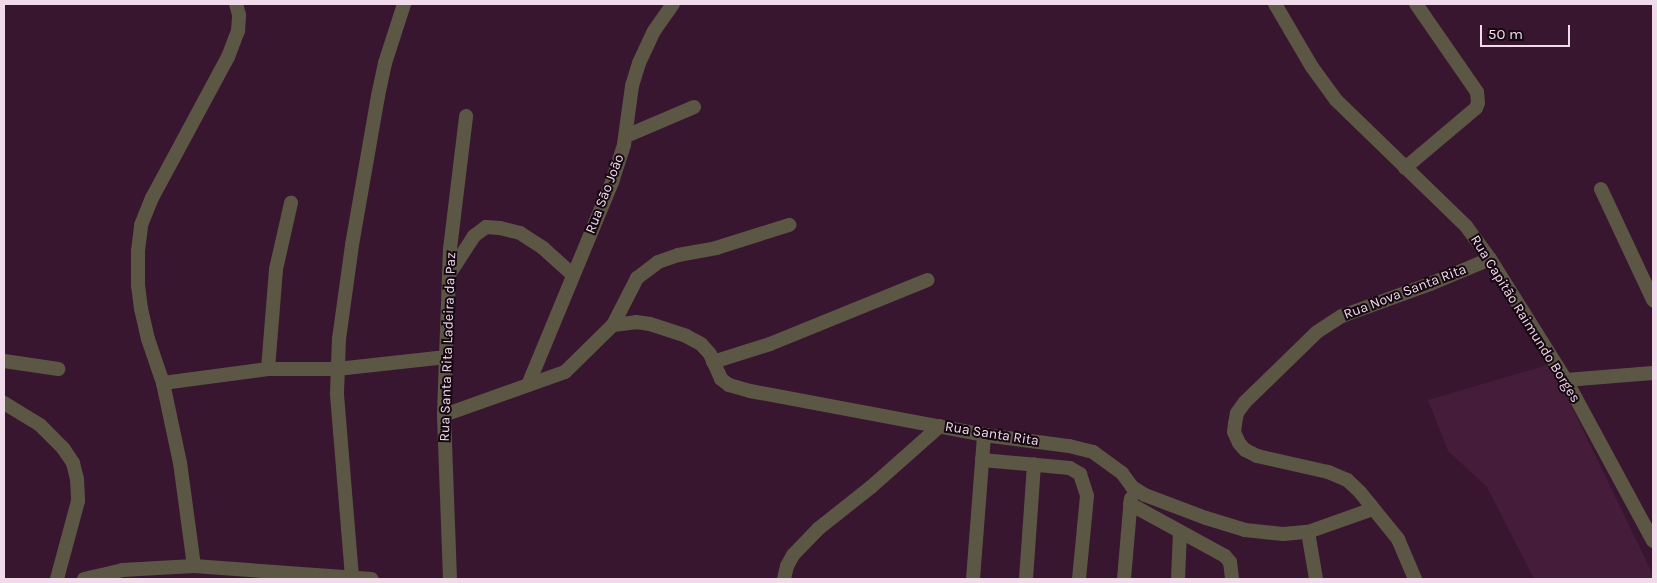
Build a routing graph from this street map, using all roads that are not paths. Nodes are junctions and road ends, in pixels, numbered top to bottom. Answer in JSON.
{"nodes":[{"id":1,"x":236,"y":4,"type":"edge"},
{"id":2,"x":404,"y":4,"type":"edge"},
{"id":3,"x":674,"y":4,"type":"edge"},
{"id":4,"x":1275,"y":4,"type":"edge"},
{"id":5,"x":1416,"y":4,"type":"edge"},
{"id":6,"x":694,"y":107,"type":"dead end"},
{"id":7,"x":466,"y":116,"type":"dead end"},
{"id":8,"x":626,"y":136,"type":"junction"},
{"id":9,"x":1405,"y":168,"type":"junction"},
{"id":10,"x":1601,"y":189,"type":"dead end"},
{"id":11,"x":291,"y":203,"type":"dead end"},
{"id":12,"x":789,"y":224,"type":"dead end"},
{"id":13,"x":1490,"y":259,"type":"junction"},
{"id":14,"x":449,"y":275,"type":"junction"},
{"id":15,"x":573,"y":275,"type":"junction"},
{"id":16,"x":928,"y":280,"type":"dead end"},
{"id":17,"x":1653,"y":300,"type":"edge"},
{"id":18,"x":613,"y":325,"type":"junction"},
{"id":19,"x":446,"y":357,"type":"junction"},
{"id":20,"x":4,"y":361,"type":"edge"},
{"id":21,"x":713,"y":362,"type":"junction"},
{"id":22,"x":58,"y":369,"type":"dead end"},
{"id":23,"x":268,"y":369,"type":"junction"},
{"id":24,"x":337,"y":369,"type":"junction"},
{"id":25,"x":1653,"y":373,"type":"edge"},
{"id":26,"x":1566,"y":380,"type":"junction"},
{"id":27,"x":163,"y":383,"type":"junction"},
{"id":28,"x":528,"y":385,"type":"junction"},
{"id":29,"x":4,"y":403,"type":"edge"},
{"id":30,"x":444,"y":414,"type":"junction"},
{"id":31,"x":940,"y":426,"type":"junction"},
{"id":32,"x":984,"y":435,"type":"junction"},
{"id":33,"x":982,"y":460,"type":"junction"},
{"id":34,"x":1034,"y":464,"type":"junction"},
{"id":35,"x":1132,"y":487,"type":"junction"},
{"id":36,"x":1130,"y":504,"type":"junction"},
{"id":37,"x":1373,"y":509,"type":"junction"},
{"id":38,"x":1180,"y":532,"type":"junction"},
{"id":39,"x":1308,"y":532,"type":"junction"},
{"id":40,"x":1653,"y":541,"type":"edge"},
{"id":41,"x":194,"y":566,"type":"junction"},
{"id":42,"x":352,"y":577,"type":"junction"},
{"id":43,"x":57,"y":579,"type":"edge"},
{"id":44,"x":84,"y":579,"type":"edge"},
{"id":45,"x":372,"y":579,"type":"edge"},
{"id":46,"x":450,"y":579,"type":"edge"},
{"id":47,"x":784,"y":579,"type":"edge"},
{"id":48,"x":973,"y":579,"type":"edge"},
{"id":49,"x":1026,"y":579,"type":"edge"},
{"id":50,"x":1079,"y":579,"type":"edge"},
{"id":51,"x":1124,"y":579,"type":"edge"},
{"id":52,"x":1178,"y":579,"type":"edge"},
{"id":53,"x":1232,"y":579,"type":"edge"},
{"id":54,"x":1316,"y":579,"type":"edge"},
{"id":55,"x":1415,"y":579,"type":"edge"}],
"edges":[{"from":1,"to":27,"type":"street"},
{"from":2,"to":24,"type":"street"},
{"from":3,"to":8,"type":"street","name":"Rua São João"},
{"from":4,"to":9,"type":"street","name":"Rua Capitão Raimundo Borges"},
{"from":5,"to":9,"type":"street"},
{"from":6,"to":8,"type":"street"},
{"from":7,"to":14,"type":"street","name":"Rua Santa Rita Ladeira da Paz"},
{"from":8,"to":15,"type":"street","name":"Rua São João"},
{"from":9,"to":13,"type":"street","name":"Rua Capitão Raimundo Borges"},
{"from":10,"to":17,"type":"street"},
{"from":11,"to":23,"type":"street"},
{"from":12,"to":18,"type":"street"},
{"from":13,"to":26,"type":"street","name":"Rua Capitão Raimundo Borges"},
{"from":13,"to":37,"type":"street","name":"Rua Nova Santa Rita"},
{"from":14,"to":15,"type":"street"},
{"from":14,"to":19,"type":"street","name":"Rua Santa Rita Ladeira da Paz"},
{"from":15,"to":28,"type":"street","name":"Rua São João"},
{"from":16,"to":21,"type":"street"},
{"from":18,"to":21,"type":"street","name":"Rua Santa Rita"},
{"from":18,"to":28,"type":"street"},
{"from":19,"to":24,"type":"street"},
{"from":19,"to":30,"type":"street","name":"Rua Santa Rita Ladeira da Paz"},
{"from":20,"to":22,"type":"street"},
{"from":21,"to":31,"type":"street","name":"Rua Santa Rita"},
{"from":23,"to":24,"type":"street"},
{"from":23,"to":27,"type":"street"},
{"from":24,"to":42,"type":"street"},
{"from":25,"to":26,"type":"street"},
{"from":26,"to":40,"type":"street","name":"Rua Capitão Raimundo Borges"},
{"from":27,"to":41,"type":"street"},
{"from":28,"to":30,"type":"street"},
{"from":29,"to":43,"type":"street"},
{"from":30,"to":46,"type":"street","name":"Rua Santa Rita Ladeira da Paz"},
{"from":31,"to":32,"type":"street","name":"Rua Santa Rita"},
{"from":31,"to":47,"type":"street"},
{"from":32,"to":33,"type":"street"},
{"from":32,"to":35,"type":"street","name":"Rua Santa Rita"},
{"from":33,"to":34,"type":"street"},
{"from":33,"to":48,"type":"street"},
{"from":34,"to":49,"type":"street"},
{"from":34,"to":50,"type":"street"},
{"from":35,"to":36,"type":"street"},
{"from":35,"to":39,"type":"street","name":"Rua Santa Rita"},
{"from":36,"to":38,"type":"street"},
{"from":36,"to":51,"type":"street"},
{"from":37,"to":39,"type":"street","name":"Rua Santa Rita"},
{"from":37,"to":55,"type":"street","name":"Rua Nova Santa Rita"},
{"from":38,"to":52,"type":"street"},
{"from":38,"to":53,"type":"street"},
{"from":39,"to":54,"type":"street"},
{"from":41,"to":42,"type":"street"},
{"from":41,"to":44,"type":"street"},
{"from":42,"to":45,"type":"street"}]}
